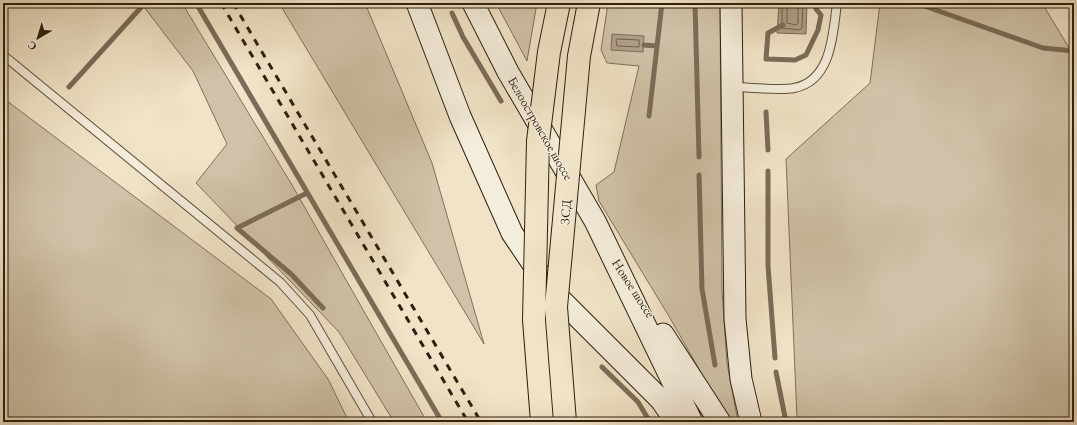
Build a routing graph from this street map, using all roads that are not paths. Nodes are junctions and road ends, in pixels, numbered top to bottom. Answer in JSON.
{"nodes":[{"id":1,"x":417,"y":3,"type":"edge"},
{"id":2,"x":472,"y":3,"type":"edge"},
{"id":3,"x":559,"y":3,"type":"edge"},
{"id":4,"x":589,"y":3,"type":"edge"},
{"id":5,"x":731,"y":3,"type":"edge"},
{"id":6,"x":837,"y":3,"type":"edge"},
{"id":7,"x":3,"y":54,"type":"edge"},
{"id":8,"x":732,"y":87,"type":"junction"},
{"id":9,"x":610,"y":252,"type":"junction"},
{"id":10,"x":372,"y":422,"type":"edge"},
{"id":11,"x":542,"y":422,"type":"edge"},
{"id":12,"x":565,"y":422,"type":"edge"},
{"id":13,"x":676,"y":422,"type":"edge"},
{"id":14,"x":692,"y":422,"type":"edge"},
{"id":15,"x":720,"y":422,"type":"edge"},
{"id":16,"x":751,"y":422,"type":"edge"}],
"edges":[{"from":1,"to":13,"type":"main road"},
{"from":2,"to":9,"type":"main road","name":"Белоостровское шоссе"},
{"from":3,"to":11,"type":"highway","bridge":true},
{"from":4,"to":12,"type":"highway","name":"ЗСД","bridge":true},
{"from":5,"to":8,"type":"main road"},
{"from":6,"to":8,"type":"lane"},
{"from":7,"to":10,"type":"lane"},
{"from":8,"to":16,"type":"main road"},
{"from":9,"to":14,"type":"main road","name":"Новое шоссе"},
{"from":9,"to":15,"type":"main road","name":"Новое шоссе"}]}
